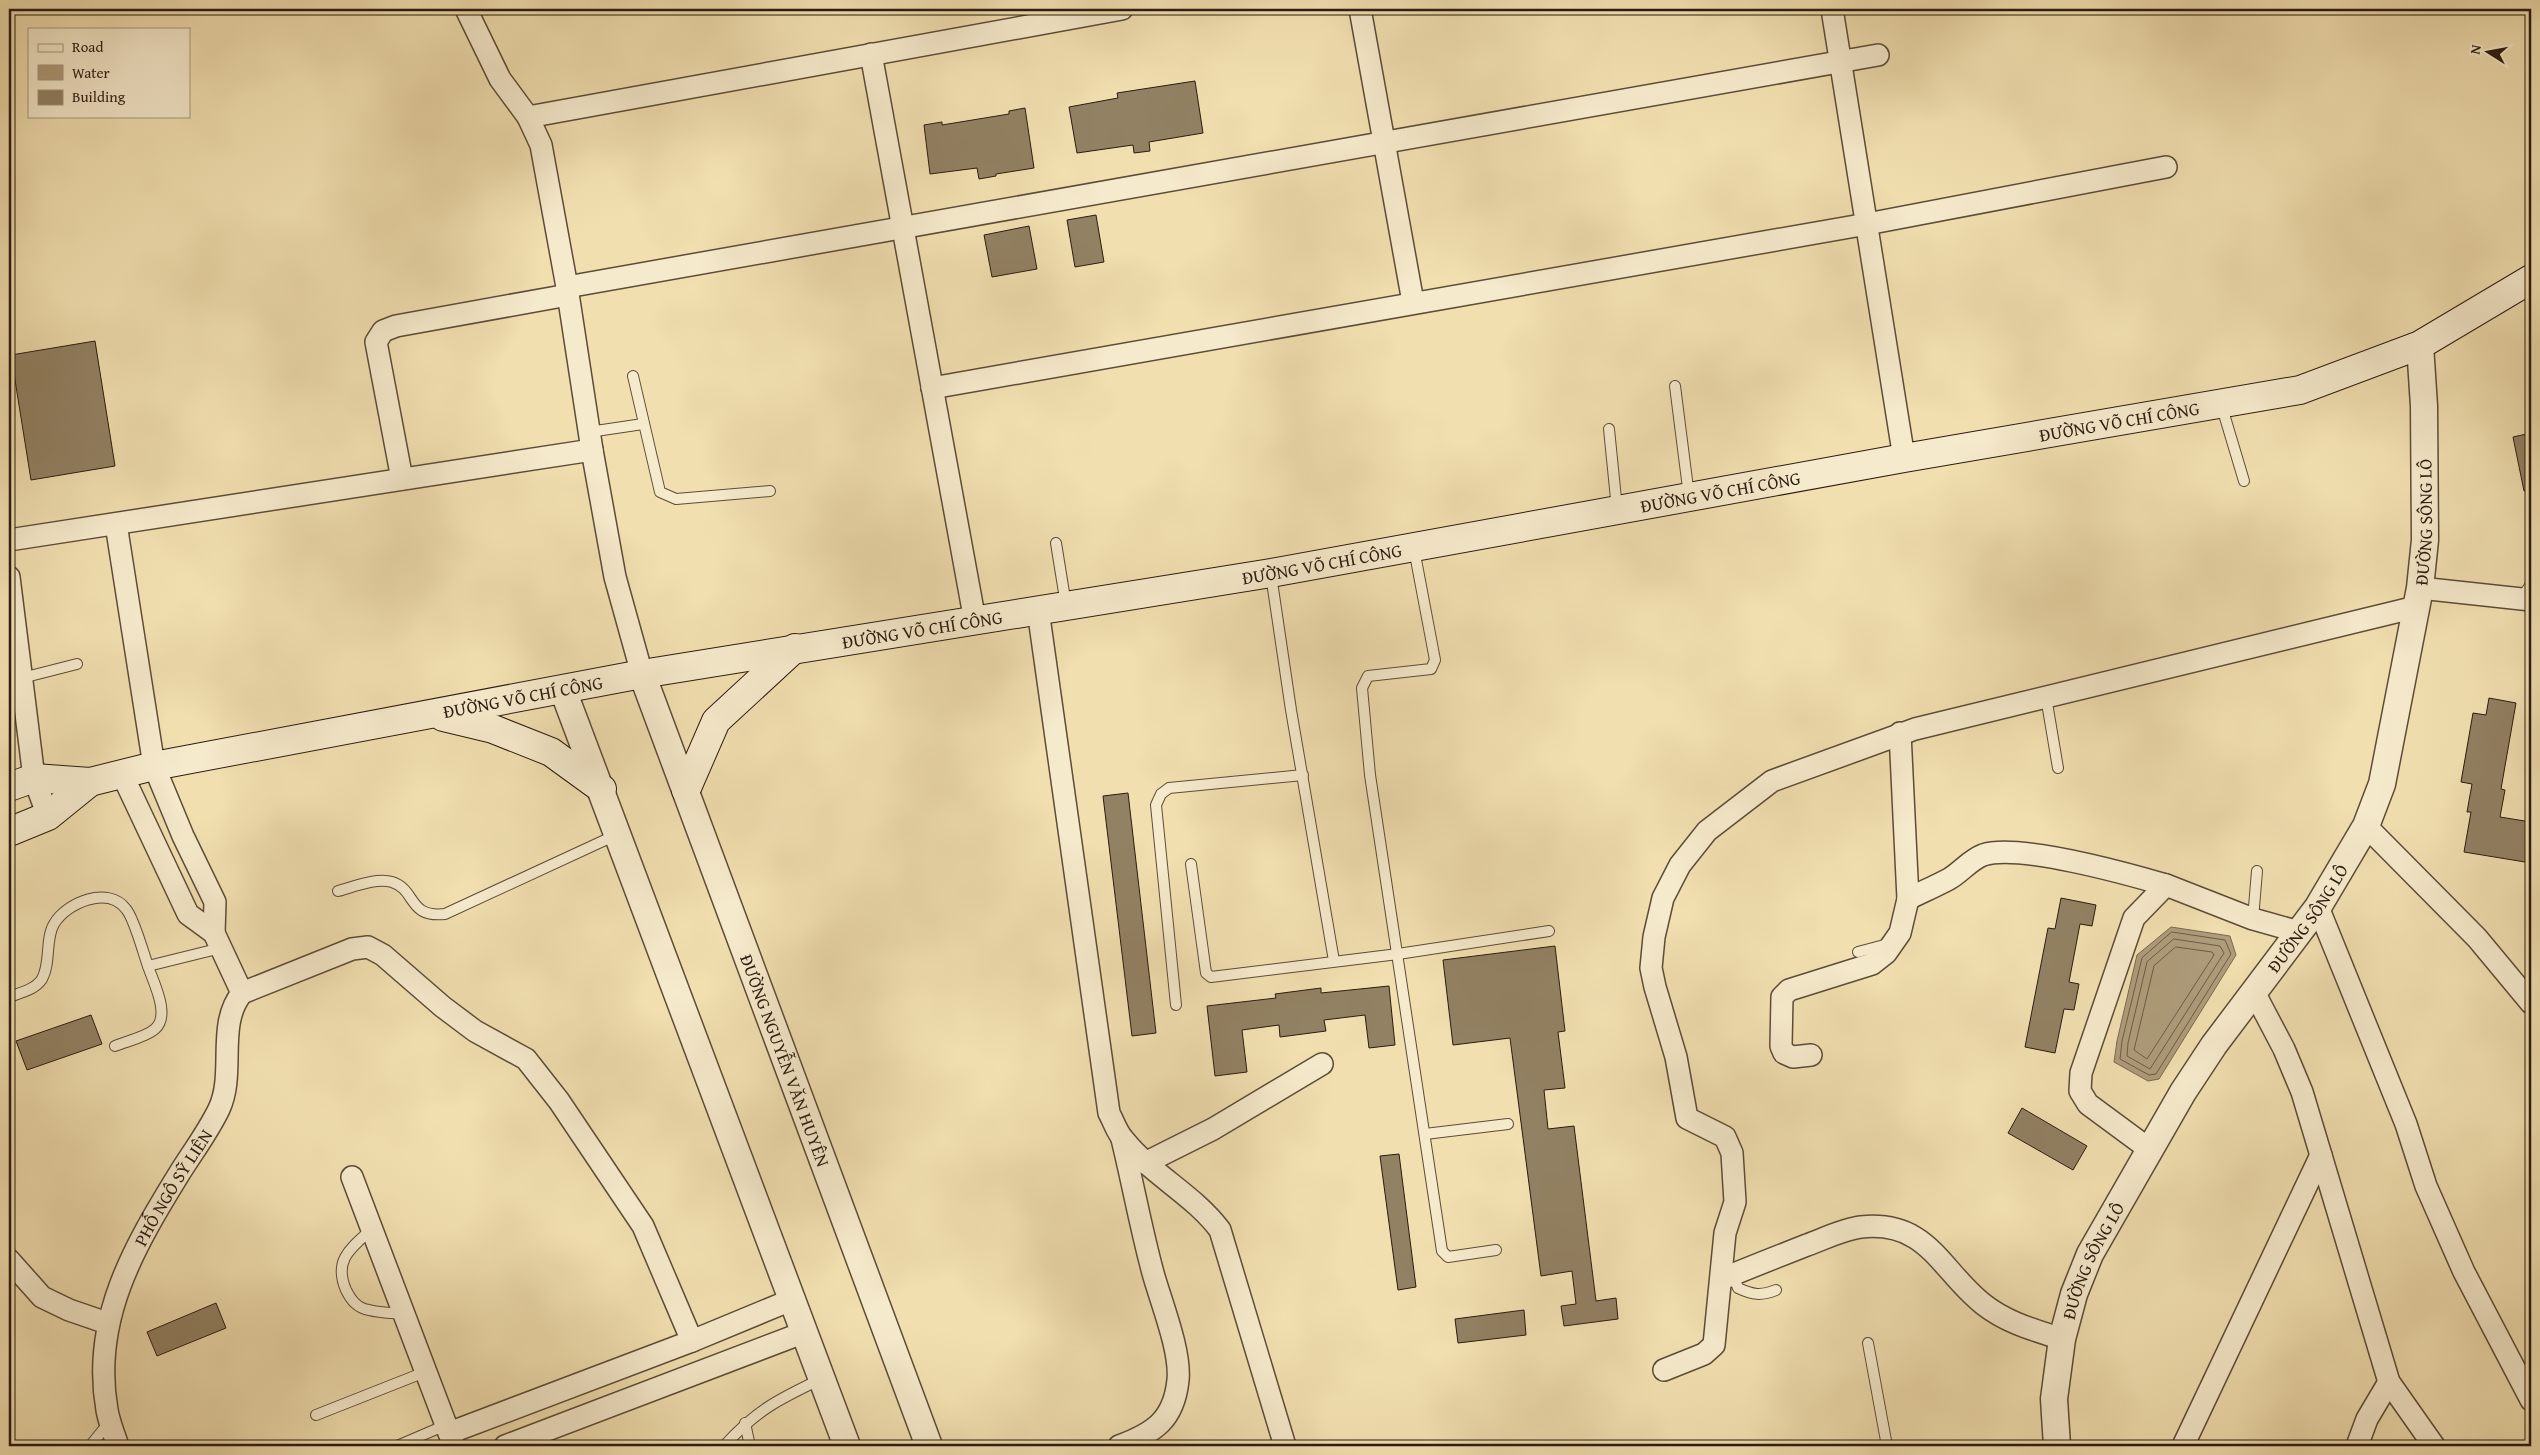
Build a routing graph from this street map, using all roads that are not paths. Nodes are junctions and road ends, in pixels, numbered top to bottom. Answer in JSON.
{"nodes":[{"id":1,"x":466,"y":9,"type":"edge"},
{"id":2,"x":1122,"y":9,"type":"edge"},
{"id":3,"x":1360,"y":9,"type":"edge"},
{"id":4,"x":1832,"y":9,"type":"edge"},
{"id":5,"x":871,"y":54,"type":"junction"},
{"id":6,"x":1878,"y":55,"type":"dead end"},
{"id":7,"x":1842,"y":62,"type":"junction"},
{"id":8,"x":528,"y":117,"type":"junction"},
{"id":9,"x":1384,"y":142,"type":"junction"},
{"id":10,"x":2166,"y":167,"type":"dead end"},
{"id":11,"x":1867,"y":224,"type":"junction"},
{"id":12,"x":904,"y":227,"type":"junction"},
{"id":13,"x":2531,"y":280,"type":"edge"},
{"id":14,"x":568,"y":291,"type":"junction"},
{"id":15,"x":1413,"y":302,"type":"junction"},
{"id":16,"x":2420,"y":345,"type":"junction"},
{"id":17,"x":633,"y":376,"type":"dead end"},
{"id":18,"x":1675,"y":386,"type":"dead end"},
{"id":19,"x":932,"y":388,"type":"junction"},
{"id":20,"x":2221,"y":403,"type":"junction"},
{"id":21,"x":643,"y":424,"type":"junction"},
{"id":22,"x":1608,"y":429,"type":"dead end"},
{"id":23,"x":591,"y":441,"type":"junction"},
{"id":24,"x":1904,"y":458,"type":"junction"},
{"id":25,"x":402,"y":479,"type":"junction"},
{"id":26,"x":2244,"y":481,"type":"dead end"},
{"id":27,"x":770,"y":491,"type":"dead end"},
{"id":28,"x":1689,"y":497,"type":"junction"},
{"id":29,"x":1617,"y":510,"type":"junction"},
{"id":30,"x":116,"y":524,"type":"junction"},
{"id":31,"x":9,"y":540,"type":"edge"},
{"id":32,"x":1056,"y":543,"type":"dead end"},
{"id":33,"x":1413,"y":548,"type":"junction"},
{"id":34,"x":1271,"y":573,"type":"junction"},
{"id":35,"x":9,"y":586,"type":"edge"},
{"id":36,"x":2528,"y":595,"type":"edge"},
{"id":37,"x":2418,"y":597,"type":"junction"},
{"id":38,"x":1066,"y":606,"type":"junction"},
{"id":39,"x":1038,"y":610,"type":"junction"},
{"id":40,"x":975,"y":621,"type":"junction"},
{"id":41,"x":795,"y":648,"type":"junction"},
{"id":42,"x":77,"y":664,"type":"dead end"},
{"id":43,"x":17,"y":672,"type":"edge"},
{"id":44,"x":642,"y":674,"type":"junction"},
{"id":45,"x":563,"y":690,"type":"junction"},
{"id":46,"x":2046,"y":697,"type":"junction"},
{"id":47,"x":429,"y":714,"type":"junction"},
{"id":48,"x":1900,"y":733,"type":"junction"},
{"id":49,"x":154,"y":766,"type":"junction"},
{"id":50,"x":2058,"y":768,"type":"dead end"},
{"id":51,"x":122,"y":774,"type":"junction"},
{"id":52,"x":1303,"y":775,"type":"junction"},
{"id":53,"x":34,"y":778,"type":"junction"},
{"id":54,"x":90,"y":782,"type":"junction"},
{"id":55,"x":9,"y":787,"type":"edge"},
{"id":56,"x":602,"y":789,"type":"junction"},
{"id":57,"x":686,"y":790,"type":"junction"},
{"id":58,"x":48,"y":816,"type":"junction"},
{"id":59,"x":2366,"y":826,"type":"junction"},
{"id":60,"x":9,"y":832,"type":"edge"},
{"id":61,"x":617,"y":834,"type":"junction"},
{"id":62,"x":1191,"y":864,"type":"dead end"},
{"id":63,"x":2257,"y":871,"type":"dead end"},
{"id":64,"x":2166,"y":885,"type":"junction"},
{"id":65,"x":338,"y":891,"type":"dead end"},
{"id":66,"x":1908,"y":899,"type":"junction"},
{"id":67,"x":2318,"y":907,"type":"junction"},
{"id":68,"x":2253,"y":919,"type":"junction"},
{"id":69,"x":1549,"y":931,"type":"dead end"},
{"id":70,"x":2299,"y":932,"type":"junction"},
{"id":71,"x":217,"y":940,"type":"junction"},
{"id":72,"x":1894,"y":943,"type":"junction"},
{"id":73,"x":1858,"y":952,"type":"dead end"},
{"id":74,"x":1398,"y":954,"type":"junction"},
{"id":75,"x":1334,"y":961,"type":"junction"},
{"id":76,"x":148,"y":966,"type":"junction"},
{"id":77,"x":2254,"y":992,"type":"junction"},
{"id":78,"x":242,"y":993,"type":"junction"},
{"id":79,"x":9,"y":997,"type":"edge"},
{"id":80,"x":2531,"y":1003,"type":"edge"},
{"id":81,"x":1176,"y":1005,"type":"dead end"},
{"id":82,"x":115,"y":1046,"type":"dead end"},
{"id":83,"x":1811,"y":1055,"type":"dead end"},
{"id":84,"x":1322,"y":1064,"type":"dead end"},
{"id":85,"x":1508,"y":1124,"type":"dead end"},
{"id":86,"x":1425,"y":1134,"type":"junction"},
{"id":87,"x":1122,"y":1139,"type":"junction"},
{"id":88,"x":2149,"y":1149,"type":"junction"},
{"id":89,"x":2321,"y":1155,"type":"junction"},
{"id":90,"x":1145,"y":1163,"type":"junction"},
{"id":91,"x":352,"y":1177,"type":"dead end"},
{"id":92,"x":372,"y":1229,"type":"junction"},
{"id":93,"x":1496,"y":1250,"type":"dead end"},
{"id":94,"x":9,"y":1260,"type":"edge"},
{"id":95,"x":1728,"y":1276,"type":"junction"},
{"id":96,"x":1776,"y":1290,"type":"dead end"},
{"id":97,"x":791,"y":1300,"type":"junction"},
{"id":98,"x":404,"y":1314,"type":"junction"},
{"id":99,"x":107,"y":1323,"type":"junction"},
{"id":100,"x":805,"y":1332,"type":"junction"},
{"id":101,"x":2062,"y":1339,"type":"junction"},
{"id":102,"x":692,"y":1341,"type":"junction"},
{"id":103,"x":1868,"y":1343,"type":"dead end"},
{"id":104,"x":1664,"y":1370,"type":"dead end"},
{"id":105,"x":425,"y":1372,"type":"junction"},
{"id":106,"x":822,"y":1378,"type":"junction"},
{"id":107,"x":2389,"y":1382,"type":"junction"},
{"id":108,"x":2531,"y":1400,"type":"edge"},
{"id":109,"x":316,"y":1415,"type":"dead end"},
{"id":110,"x":745,"y":1423,"type":"junction"},
{"id":111,"x":450,"y":1435,"type":"edge"},
{"id":112,"x":115,"y":1436,"type":"edge"},
{"id":113,"x":90,"y":1446,"type":"edge"},
{"id":114,"x":397,"y":1446,"type":"edge"},
{"id":115,"x":505,"y":1446,"type":"edge"},
{"id":116,"x":724,"y":1446,"type":"edge"},
{"id":117,"x":750,"y":1446,"type":"edge"},
{"id":118,"x":847,"y":1446,"type":"edge"},
{"id":119,"x":929,"y":1446,"type":"edge"},
{"id":120,"x":1119,"y":1446,"type":"edge"},
{"id":121,"x":1285,"y":1446,"type":"edge"},
{"id":122,"x":1887,"y":1446,"type":"edge"},
{"id":123,"x":2055,"y":1446,"type":"edge"},
{"id":124,"x":2183,"y":1446,"type":"edge"},
{"id":125,"x":2357,"y":1446,"type":"edge"},
{"id":126,"x":2434,"y":1446,"type":"edge"}],
"edges":[{"from":1,"to":8,"type":"street"},
{"from":2,"to":5,"type":"street"},
{"from":3,"to":9,"type":"street"},
{"from":4,"to":7,"type":"street"},
{"from":5,"to":8,"type":"street"},
{"from":5,"to":12,"type":"street"},
{"from":6,"to":7,"type":"street"},
{"from":7,"to":9,"type":"street"},
{"from":7,"to":11,"type":"street"},
{"from":8,"to":14,"type":"street"},
{"from":9,"to":12,"type":"street"},
{"from":9,"to":15,"type":"street"},
{"from":10,"to":11,"type":"street"},
{"from":11,"to":15,"type":"street"},
{"from":11,"to":24,"type":"street"},
{"from":12,"to":14,"type":"street"},
{"from":12,"to":19,"type":"street"},
{"from":13,"to":16,"type":"main road","name":"ĐƯỜNG VÕ CHÍ CÔNG"},
{"from":14,"to":23,"type":"street"},
{"from":14,"to":25,"type":"street"},
{"from":15,"to":19,"type":"street"},
{"from":16,"to":20,"type":"main road","name":"ĐƯỜNG VÕ CHÍ CÔNG"},
{"from":16,"to":37,"type":"street","name":"ĐƯỜNG SÔNG LÔ"},
{"from":17,"to":21,"type":"lane"},
{"from":18,"to":28,"type":"lane"},
{"from":19,"to":40,"type":"street"},
{"from":20,"to":24,"type":"main road","name":"ĐƯỜNG VÕ CHÍ CÔNG"},
{"from":20,"to":26,"type":"lane"},
{"from":21,"to":23,"type":"lane"},
{"from":21,"to":27,"type":"lane"},
{"from":22,"to":29,"type":"lane"},
{"from":23,"to":25,"type":"street"},
{"from":23,"to":44,"type":"street"},
{"from":24,"to":28,"type":"main road","name":"ĐƯỜNG VÕ CHÍ CÔNG"},
{"from":25,"to":30,"type":"street"},
{"from":28,"to":29,"type":"main road","name":"ĐƯỜNG VÕ CHÍ CÔNG"},
{"from":29,"to":33,"type":"main road","name":"ĐƯỜNG VÕ CHÍ CÔNG"},
{"from":30,"to":31,"type":"street"},
{"from":30,"to":49,"type":"street"},
{"from":32,"to":38,"type":"lane"},
{"from":33,"to":34,"type":"main road","name":"ĐƯỜNG VÕ CHÍ CÔNG"},
{"from":33,"to":74,"type":"lane"},
{"from":34,"to":38,"type":"main road","name":"ĐƯỜNG VÕ CHÍ CÔNG"},
{"from":34,"to":52,"type":"lane"},
{"from":35,"to":43,"type":"street"},
{"from":36,"to":37,"type":"street"},
{"from":37,"to":46,"type":"street"},
{"from":37,"to":59,"type":"street","name":"ĐƯỜNG SÔNG LÔ"},
{"from":38,"to":39,"type":"main road","name":"ĐƯỜNG VÕ CHÍ CÔNG"},
{"from":39,"to":40,"type":"main road","name":"ĐƯỜNG VÕ CHÍ CÔNG"},
{"from":39,"to":87,"type":"street"},
{"from":40,"to":41,"type":"main road","name":"ĐƯỜNG VÕ CHÍ CÔNG"},
{"from":41,"to":44,"type":"main road","name":"ĐƯỜNG VÕ CHÍ CÔNG"},
{"from":41,"to":57,"type":"main road"},
{"from":42,"to":43,"type":"lane"},
{"from":43,"to":53,"type":"street"},
{"from":44,"to":45,"type":"main road","name":"ĐƯỜNG VÕ CHÍ CÔNG"},
{"from":44,"to":57,"type":"street","name":"ĐƯỜNG NGUYỄN VĂN HUYÊN"},
{"from":45,"to":47,"type":"main road","name":"ĐƯỜNG VÕ CHÍ CÔNG"},
{"from":45,"to":56,"type":"street"},
{"from":46,"to":48,"type":"street"},
{"from":46,"to":50,"type":"lane"},
{"from":47,"to":49,"type":"main road","name":"ĐƯỜNG VÕ CHÍ CÔNG"},
{"from":47,"to":56,"type":"main road"},
{"from":48,"to":66,"type":"street"},
{"from":48,"to":95,"type":"street"},
{"from":49,"to":51,"type":"main road","name":"ĐƯỜNG VÕ CHÍ CÔNG"},
{"from":49,"to":71,"type":"street"},
{"from":51,"to":54,"type":"main road","name":"ĐƯỜNG VÕ CHÍ CÔNG"},
{"from":51,"to":71,"type":"street"},
{"from":52,"to":75,"type":"lane"},
{"from":52,"to":81,"type":"lane"},
{"from":53,"to":54,"type":"main road","name":"ĐƯỜNG VÕ CHÍ CÔNG"},
{"from":53,"to":55,"type":"main road","name":"ĐƯỜNG VÕ CHÍ CÔNG"},
{"from":53,"to":58,"type":"street"},
{"from":54,"to":58,"type":"main road","name":"ĐƯỜNG VÕ CHÍ CÔNG"},
{"from":56,"to":61,"type":"street"},
{"from":57,"to":119,"type":"street","name":"ĐƯỜNG NGUYỄN VĂN HUYÊN"},
{"from":58,"to":60,"type":"main road","name":"ĐƯỜNG VÕ CHÍ CÔNG"},
{"from":59,"to":67,"type":"street","name":"ĐƯỜNG SÔNG LÔ"},
{"from":59,"to":80,"type":"street"},
{"from":61,"to":65,"type":"lane"},
{"from":61,"to":97,"type":"street"},
{"from":62,"to":75,"type":"lane"},
{"from":63,"to":68,"type":"lane"},
{"from":64,"to":66,"type":"street"},
{"from":64,"to":68,"type":"street"},
{"from":64,"to":88,"type":"street"},
{"from":66,"to":72,"type":"street"},
{"from":67,"to":70,"type":"street","name":"ĐƯỜNG SÔNG LÔ"},
{"from":67,"to":108,"type":"street"},
{"from":68,"to":70,"type":"street"},
{"from":69,"to":74,"type":"lane"},
{"from":70,"to":77,"type":"street","name":"ĐƯỜNG SÔNG LÔ"},
{"from":71,"to":76,"type":"lane"},
{"from":71,"to":78,"type":"street"},
{"from":72,"to":73,"type":"lane"},
{"from":72,"to":83,"type":"street"},
{"from":74,"to":75,"type":"lane"},
{"from":74,"to":86,"type":"lane"},
{"from":76,"to":79,"type":"lane"},
{"from":76,"to":82,"type":"lane"},
{"from":77,"to":88,"type":"street","name":"ĐƯỜNG SÔNG LÔ"},
{"from":77,"to":89,"type":"street"},
{"from":78,"to":99,"type":"street","name":"PHỐ NGÔ SỸ LIÊN"},
{"from":78,"to":102,"type":"street"},
{"from":84,"to":90,"type":"street"},
{"from":85,"to":86,"type":"lane"},
{"from":86,"to":93,"type":"lane"},
{"from":87,"to":90,"type":"street"},
{"from":87,"to":120,"type":"street"},
{"from":88,"to":101,"type":"street","name":"ĐƯỜNG SÔNG LÔ"},
{"from":89,"to":107,"type":"street"},
{"from":89,"to":124,"type":"street"},
{"from":90,"to":121,"type":"street"},
{"from":91,"to":92,"type":"street"},
{"from":92,"to":98,"type":"street"},
{"from":92,"to":98,"type":"lane"},
{"from":94,"to":99,"type":"street"},
{"from":95,"to":96,"type":"lane"},
{"from":95,"to":101,"type":"street"},
{"from":95,"to":104,"type":"street"},
{"from":97,"to":100,"type":"street"},
{"from":97,"to":102,"type":"street"},
{"from":98,"to":105,"type":"street"},
{"from":99,"to":112,"type":"street","name":"PHỐ NGÔ SỸ LIÊN"},
{"from":100,"to":106,"type":"street"},
{"from":100,"to":115,"type":"street"},
{"from":101,"to":123,"type":"street","name":"ĐƯỜNG SÔNG LÔ"},
{"from":102,"to":111,"type":"street"},
{"from":103,"to":122,"type":"lane"},
{"from":105,"to":109,"type":"lane"},
{"from":105,"to":111,"type":"street"},
{"from":106,"to":110,"type":"lane"},
{"from":106,"to":118,"type":"street"},
{"from":107,"to":125,"type":"street"},
{"from":107,"to":126,"type":"street"},
{"from":110,"to":116,"type":"lane"},
{"from":110,"to":117,"type":"lane"},
{"from":111,"to":114,"type":"lane"},
{"from":112,"to":113,"type":"lane"}]}
